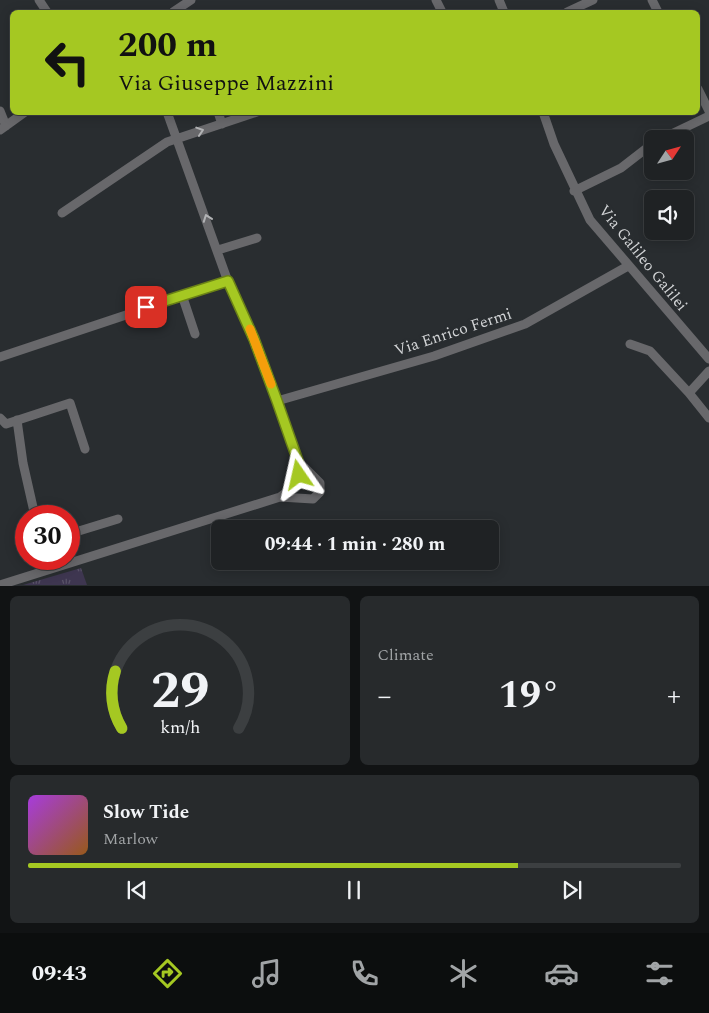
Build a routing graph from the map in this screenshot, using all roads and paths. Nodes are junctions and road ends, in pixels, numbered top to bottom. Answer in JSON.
{"nodes":[{"id":1,"x":191,"y":0,"type":"edge"},
{"id":2,"x":593,"y":0,"type":"edge"},
{"id":3,"x":178,"y":10,"type":"edge"},
{"id":4,"x":571,"y":10,"type":"edge"},
{"id":5,"x":700,"y":93,"type":"edge"},
{"id":6,"x":709,"y":110,"type":"edge"},
{"id":7,"x":0,"y":111,"type":"edge"},
{"id":8,"x":21,"y":115,"type":"edge"},
{"id":9,"x":163,"y":115,"type":"edge"},
{"id":10,"x":169,"y":115,"type":"edge"},
{"id":11,"x":219,"y":115,"type":"edge"},
{"id":12,"x":248,"y":115,"type":"edge"},
{"id":13,"x":544,"y":115,"type":"edge"},
{"id":14,"x":222,"y":124,"type":"junction"},
{"id":15,"x":3,"y":128,"type":"edge"},
{"id":16,"x":676,"y":130,"type":"edge"},
{"id":17,"x":176,"y":134,"type":"junction"},
{"id":18,"x":644,"y":150,"type":"edge"},
{"id":19,"x":574,"y":192,"type":"junction"},
{"id":20,"x":62,"y":213,"type":"dead end"},
{"id":21,"x":257,"y":238,"type":"dead end"},
{"id":22,"x":218,"y":250,"type":"junction"},
{"id":23,"x":628,"y":266,"type":"junction"},
{"id":24,"x":228,"y":281,"type":"junction"},
{"id":25,"x":182,"y":295,"type":"junction"},
{"id":26,"x":195,"y":334,"type":"dead end"},
{"id":27,"x":630,"y":344,"type":"dead end"},
{"id":28,"x":0,"y":357,"type":"edge"},
{"id":29,"x":709,"y":359,"type":"edge"},
{"id":30,"x":709,"y":371,"type":"edge"},
{"id":31,"x":689,"y":392,"type":"junction"},
{"id":32,"x":277,"y":401,"type":"junction"},
{"id":33,"x":0,"y":418,"type":"edge"},
{"id":34,"x":709,"y":418,"type":"edge"},
{"id":35,"x":17,"y":420,"type":"junction"},
{"id":36,"x":85,"y":449,"type":"dead end"},
{"id":37,"x":298,"y":461,"type":"junction"},
{"id":38,"x":311,"y":475,"type":"junction"},
{"id":39,"x":297,"y":482,"type":"junction"},
{"id":40,"x":280,"y":497,"type":"junction"},
{"id":41,"x":301,"y":498,"type":"junction"},
{"id":42,"x":33,"y":505,"type":"edge"},
{"id":43,"x":118,"y":519,"type":"dead end"},
{"id":44,"x":80,"y":531,"type":"edge"},
{"id":45,"x":0,"y":585,"type":"edge"}],
"edges":[{"from":1,"to":3,"type":"street"},
{"from":2,"to":4,"type":"street"},
{"from":5,"to":6,"type":"street"},
{"from":6,"to":16,"type":"street"},
{"from":7,"to":15,"type":"street"},
{"from":8,"to":15,"type":"street"},
{"from":9,"to":17,"type":"street"},
{"from":10,"to":17,"type":"street"},
{"from":11,"to":14,"type":"street"},
{"from":12,"to":14,"type":"street"},
{"from":13,"to":19,"type":"street","name":"Via Galileo Galilei"},
{"from":17,"to":14,"type":"street","one_way":true},
{"from":17,"to":20,"type":"street"},
{"from":22,"to":17,"type":"street","one_way":true},
{"from":18,"to":19,"type":"street"},
{"from":19,"to":23,"type":"street","name":"Via Galileo Galilei"},
{"from":21,"to":22,"type":"street"},
{"from":22,"to":24,"type":"street"},
{"from":23,"to":29,"type":"street","name":"Via Galileo Galilei"},
{"from":23,"to":32,"type":"street","name":"Via Enrico Fermi"},
{"from":24,"to":25,"type":"street"},
{"from":24,"to":32,"type":"street"},
{"from":25,"to":26,"type":"street"},
{"from":25,"to":28,"type":"street"},
{"from":27,"to":31,"type":"street"},
{"from":30,"to":31,"type":"street"},
{"from":31,"to":34,"type":"street"},
{"from":32,"to":37,"type":"street"},
{"from":33,"to":35,"type":"street"},
{"from":35,"to":36,"type":"street"},
{"from":35,"to":42,"type":"street"},
{"from":37,"to":38,"type":"street"},
{"from":37,"to":39,"type":"street"},
{"from":38,"to":39,"type":"street"},
{"from":38,"to":41,"type":"street"},
{"from":39,"to":40,"type":"street"},
{"from":39,"to":41,"type":"street"},
{"from":40,"to":41,"type":"street"},
{"from":40,"to":45,"type":"street"},
{"from":43,"to":44,"type":"street"}]}
